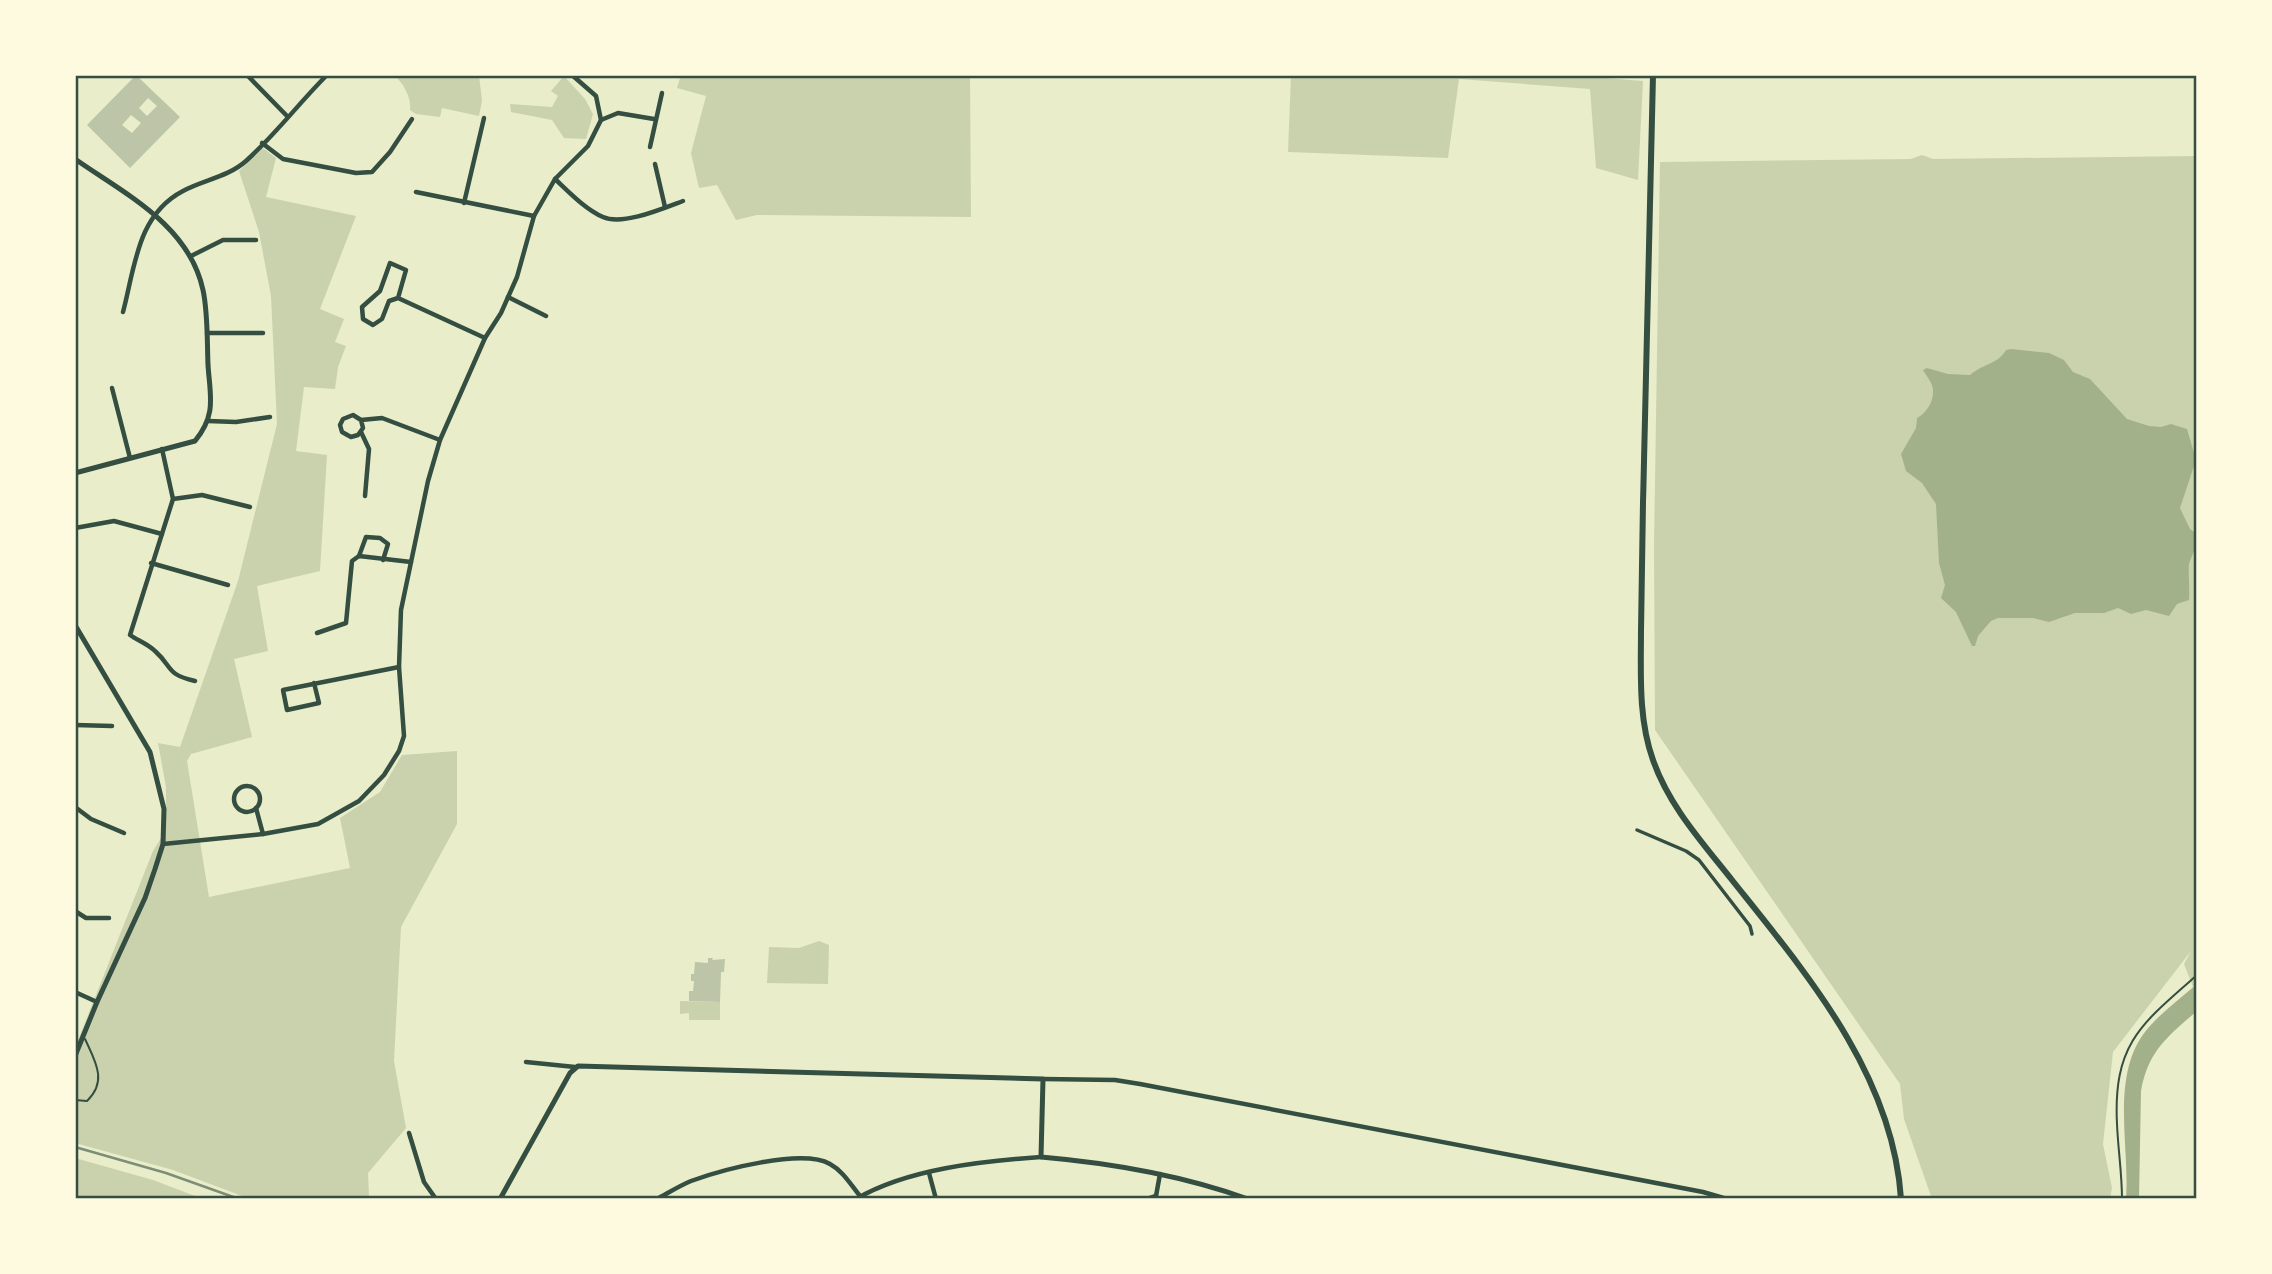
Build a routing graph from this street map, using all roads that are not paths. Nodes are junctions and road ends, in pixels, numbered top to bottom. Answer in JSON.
{"nodes":[{"id":1,"x":247,"y":75,"type":"edge"},
{"id":2,"x":327,"y":75,"type":"edge"},
{"id":3,"x":572,"y":75,"type":"edge"},
{"id":4,"x":1653,"y":75,"type":"edge"},
{"id":5,"x":662,"y":93,"type":"dead end"},
{"id":6,"x":287,"y":116,"type":"junction"},
{"id":7,"x":484,"y":118,"type":"dead end"},
{"id":8,"x":412,"y":119,"type":"dead end"},
{"id":9,"x":654,"y":119,"type":"junction"},
{"id":10,"x":601,"y":120,"type":"junction"},
{"id":11,"x":262,"y":143,"type":"junction"},
{"id":12,"x":650,"y":147,"type":"dead end"},
{"id":13,"x":75,"y":159,"type":"edge"},
{"id":14,"x":655,"y":164,"type":"dead end"},
{"id":15,"x":555,"y":179,"type":"junction"},
{"id":16,"x":416,"y":192,"type":"dead end"},
{"id":17,"x":683,"y":201,"type":"dead end"},
{"id":18,"x":464,"y":203,"type":"junction"},
{"id":19,"x":665,"y":208,"type":"junction"},
{"id":20,"x":154,"y":214,"type":"junction"},
{"id":21,"x":534,"y":216,"type":"junction"},
{"id":22,"x":256,"y":240,"type":"dead end"},
{"id":23,"x":191,"y":256,"type":"junction"},
{"id":24,"x":508,"y":297,"type":"junction"},
{"id":25,"x":398,"y":298,"type":"junction"},
{"id":26,"x":123,"y":312,"type":"dead end"},
{"id":27,"x":546,"y":316,"type":"dead end"},
{"id":28,"x":206,"y":333,"type":"junction"},
{"id":29,"x":263,"y":333,"type":"dead end"},
{"id":30,"x":485,"y":338,"type":"junction"},
{"id":31,"x":112,"y":388,"type":"dead end"},
{"id":32,"x":270,"y":417,"type":"dead end"},
{"id":33,"x":361,"y":420,"type":"junction"},
{"id":34,"x":208,"y":421,"type":"junction"},
{"id":35,"x":361,"y":432,"type":"junction"},
{"id":36,"x":440,"y":440,"type":"junction"},
{"id":37,"x":162,"y":449,"type":"junction"},
{"id":38,"x":130,"y":458,"type":"junction"},
{"id":39,"x":75,"y":473,"type":"edge"},
{"id":40,"x":365,"y":496,"type":"dead end"},
{"id":41,"x":173,"y":499,"type":"junction"},
{"id":42,"x":250,"y":507,"type":"dead end"},
{"id":43,"x":75,"y":528,"type":"edge"},
{"id":44,"x":162,"y":534,"type":"junction"},
{"id":45,"x":359,"y":556,"type":"junction"},
{"id":46,"x":383,"y":560,"type":"junction"},
{"id":47,"x":411,"y":562,"type":"junction"},
{"id":48,"x":151,"y":563,"type":"junction"},
{"id":49,"x":228,"y":585,"type":"dead end"},
{"id":50,"x":75,"y":625,"type":"edge"},
{"id":51,"x":317,"y":633,"type":"dead end"},
{"id":52,"x":398,"y":667,"type":"junction"},
{"id":53,"x":195,"y":681,"type":"dead end"},
{"id":54,"x":314,"y":683,"type":"junction"},
{"id":55,"x":75,"y":725,"type":"edge"},
{"id":56,"x":112,"y":726,"type":"dead end"},
{"id":57,"x":75,"y":807,"type":"edge"},
{"id":58,"x":256,"y":808,"type":"junction"},
{"id":59,"x":1637,"y":830,"type":"dead end"},
{"id":60,"x":124,"y":833,"type":"dead end"},
{"id":61,"x":263,"y":834,"type":"junction"},
{"id":62,"x":163,"y":844,"type":"junction"},
{"id":63,"x":75,"y":911,"type":"edge"},
{"id":64,"x":109,"y":918,"type":"dead end"},
{"id":65,"x":1752,"y":934,"type":"dead end"},
{"id":66,"x":75,"y":992,"type":"edge"},
{"id":67,"x":97,"y":1002,"type":"junction"},
{"id":68,"x":83,"y":1035,"type":"junction"},
{"id":69,"x":75,"y":1056,"type":"edge"},
{"id":70,"x":526,"y":1062,"type":"dead end"},
{"id":71,"x":575,"y":1067,"type":"junction"},
{"id":72,"x":1043,"y":1079,"type":"junction"},
{"id":73,"x":75,"y":1100,"type":"edge"},
{"id":74,"x":409,"y":1133,"type":"dead end"},
{"id":75,"x":1041,"y":1157,"type":"junction"},
{"id":76,"x":929,"y":1173,"type":"junction"},
{"id":77,"x":1161,"y":1174,"type":"junction"},
{"id":78,"x":1157,"y":1197,"type":"edge"},
{"id":79,"x":858,"y":1198,"type":"edge"},
{"id":80,"x":436,"y":1199,"type":"edge"},
{"id":81,"x":500,"y":1199,"type":"edge"},
{"id":82,"x":657,"y":1199,"type":"edge"},
{"id":83,"x":936,"y":1199,"type":"edge"},
{"id":84,"x":1147,"y":1199,"type":"edge"},
{"id":85,"x":1248,"y":1199,"type":"edge"},
{"id":86,"x":1727,"y":1199,"type":"edge"},
{"id":87,"x":1901,"y":1199,"type":"edge"}],
"edges":[{"from":1,"to":6,"type":"street"},
{"from":2,"to":6,"type":"street"},
{"from":3,"to":10,"type":"street"},
{"from":4,"to":87,"type":"main road"},
{"from":5,"to":9,"type":"street"},
{"from":6,"to":11,"type":"street"},
{"from":7,"to":18,"type":"street"},
{"from":8,"to":11,"type":"street"},
{"from":9,"to":10,"type":"street"},
{"from":9,"to":12,"type":"street"},
{"from":10,"to":15,"type":"street"},
{"from":11,"to":20,"type":"street"},
{"from":13,"to":20,"type":"street"},
{"from":14,"to":19,"type":"street"},
{"from":15,"to":19,"type":"street"},
{"from":15,"to":21,"type":"street"},
{"from":16,"to":18,"type":"street"},
{"from":17,"to":19,"type":"street"},
{"from":18,"to":21,"type":"street"},
{"from":20,"to":23,"type":"street"},
{"from":20,"to":26,"type":"street"},
{"from":21,"to":24,"type":"street"},
{"from":22,"to":23,"type":"street"},
{"from":23,"to":28,"type":"street"},
{"from":24,"to":27,"type":"street"},
{"from":24,"to":30,"type":"street"},
{"from":25,"to":25,"type":"street"},
{"from":25,"to":30,"type":"street"},
{"from":28,"to":29,"type":"street"},
{"from":28,"to":34,"type":"street"},
{"from":30,"to":36,"type":"street"},
{"from":31,"to":38,"type":"street"},
{"from":32,"to":34,"type":"street"},
{"from":33,"to":35,"type":"street"},
{"from":33,"to":35,"type":"street"},
{"from":33,"to":36,"type":"street"},
{"from":34,"to":37,"type":"street"},
{"from":35,"to":40,"type":"street"},
{"from":36,"to":47,"type":"street"},
{"from":37,"to":38,"type":"street"},
{"from":37,"to":41,"type":"street"},
{"from":38,"to":39,"type":"street"},
{"from":41,"to":42,"type":"street"},
{"from":41,"to":44,"type":"street"},
{"from":43,"to":44,"type":"street"},
{"from":44,"to":48,"type":"street"},
{"from":45,"to":46,"type":"street"},
{"from":45,"to":46,"type":"street"},
{"from":45,"to":51,"type":"street"},
{"from":46,"to":47,"type":"street"},
{"from":47,"to":52,"type":"street"},
{"from":48,"to":49,"type":"street"},
{"from":48,"to":53,"type":"street"},
{"from":50,"to":62,"type":"street"},
{"from":52,"to":54,"type":"street"},
{"from":52,"to":61,"type":"street"},
{"from":54,"to":54,"type":"street"},
{"from":55,"to":56,"type":"street"},
{"from":57,"to":60,"type":"street"},
{"from":58,"to":58,"type":"street"},
{"from":58,"to":61,"type":"street"},
{"from":59,"to":65,"type":"street"},
{"from":61,"to":62,"type":"street"},
{"from":62,"to":67,"type":"street"},
{"from":63,"to":64,"type":"street"},
{"from":66,"to":67,"type":"street"},
{"from":67,"to":68,"type":"street"},
{"from":68,"to":69,"type":"street"},
{"from":68,"to":73,"type":"lane"},
{"from":70,"to":71,"type":"street"},
{"from":71,"to":72,"type":"street"},
{"from":71,"to":81,"type":"street"},
{"from":72,"to":75,"type":"street"},
{"from":72,"to":86,"type":"street"},
{"from":74,"to":80,"type":"street"},
{"from":75,"to":76,"type":"street"},
{"from":75,"to":77,"type":"street"},
{"from":76,"to":79,"type":"street"},
{"from":76,"to":83,"type":"street"},
{"from":77,"to":78,"type":"street"},
{"from":77,"to":85,"type":"street"},
{"from":78,"to":84,"type":"street"},
{"from":79,"to":82,"type":"street"}]}
